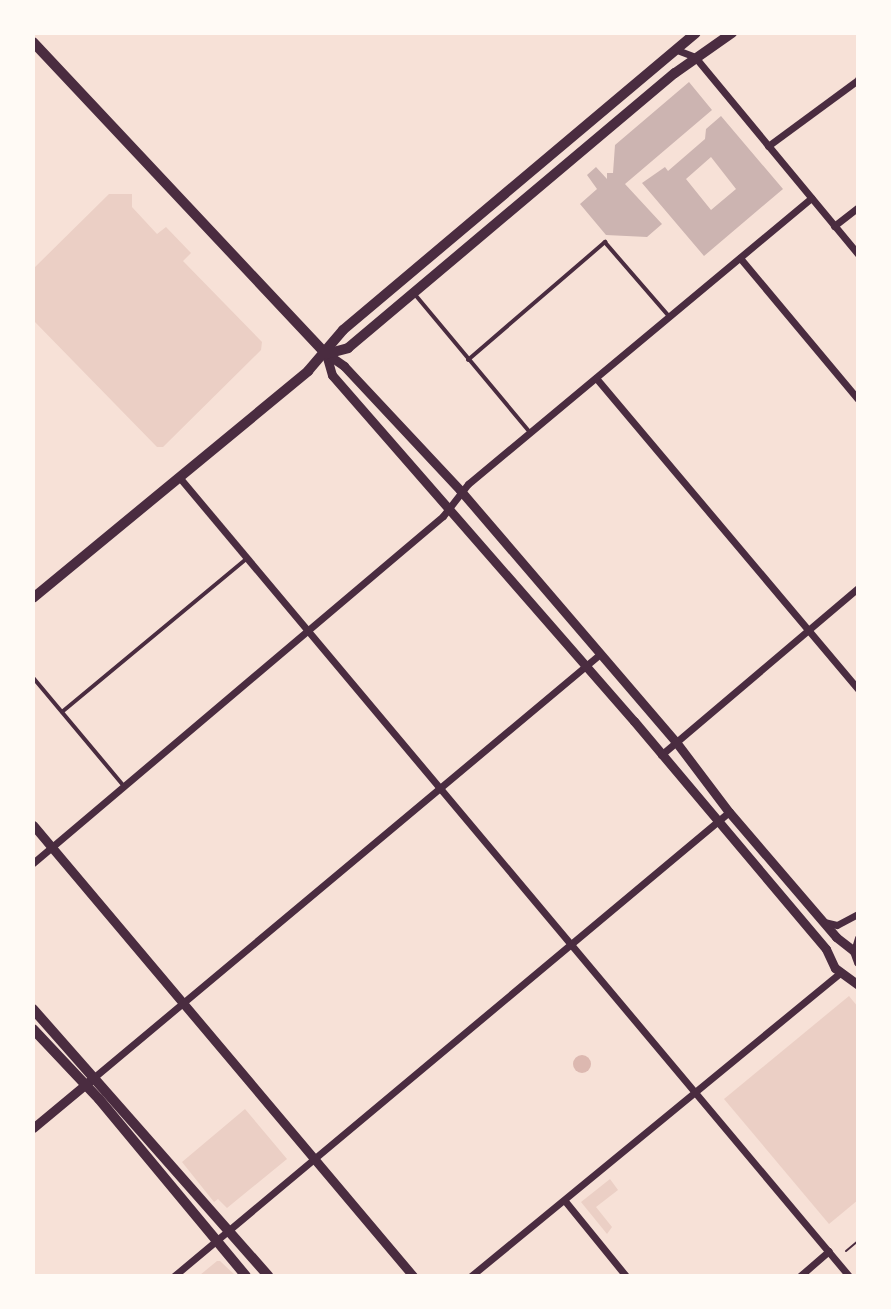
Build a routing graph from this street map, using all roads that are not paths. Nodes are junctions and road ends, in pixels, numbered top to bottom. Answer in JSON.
{"nodes":[{"id":1,"x":696,"y":33,"type":"edge"},
{"id":2,"x":732,"y":33,"type":"edge"},
{"id":3,"x":34,"y":45,"type":"edge"},
{"id":4,"x":673,"y":50,"type":"junction"},
{"id":5,"x":695,"y":57,"type":"junction"},
{"id":6,"x":858,"y":80,"type":"edge"},
{"id":7,"x":768,"y":146,"type":"junction"},
{"id":8,"x":811,"y":198,"type":"junction"},
{"id":9,"x":858,"y":207,"type":"edge"},
{"id":10,"x":834,"y":226,"type":"junction"},
{"id":11,"x":858,"y":254,"type":"edge"},
{"id":12,"x":740,"y":258,"type":"junction"},
{"id":13,"x":414,"y":293,"type":"junction"},
{"id":14,"x":669,"y":316,"type":"junction"},
{"id":15,"x":327,"y":354,"type":"junction"},
{"id":16,"x":468,"y":359,"type":"junction"},
{"id":17,"x":596,"y":378,"type":"junction"},
{"id":18,"x":858,"y":399,"type":"edge"},
{"id":19,"x":530,"y":433,"type":"junction"},
{"id":20,"x":179,"y":477,"type":"junction"},
{"id":21,"x":460,"y":490,"type":"junction"},
{"id":22,"x":449,"y":507,"type":"junction"},
{"id":23,"x":247,"y":558,"type":"junction"},
{"id":24,"x":858,"y":588,"type":"edge"},
{"id":25,"x":33,"y":598,"type":"edge"},
{"id":26,"x":808,"y":629,"type":"junction"},
{"id":27,"x":308,"y":631,"type":"junction"},
{"id":28,"x":600,"y":655,"type":"junction"},
{"id":29,"x":586,"y":666,"type":"junction"},
{"id":30,"x":33,"y":677,"type":"edge"},
{"id":31,"x":858,"y":689,"type":"edge"},
{"id":32,"x":62,"y":712,"type":"junction"},
{"id":33,"x":676,"y":742,"type":"junction"},
{"id":34,"x":661,"y":754,"type":"junction"},
{"id":35,"x":124,"y":786,"type":"junction"},
{"id":36,"x":441,"y":789,"type":"junction"},
{"id":37,"x":729,"y":812,"type":"junction"},
{"id":38,"x":715,"y":822,"type":"junction"},
{"id":39,"x":33,"y":825,"type":"edge"},
{"id":40,"x":52,"y":847,"type":"junction"},
{"id":41,"x":33,"y":863,"type":"edge"},
{"id":42,"x":858,"y":914,"type":"edge"},
{"id":43,"x":823,"y":922,"type":"junction"},
{"id":44,"x":858,"y":938,"type":"edge"},
{"id":45,"x":570,"y":941,"type":"junction"},
{"id":46,"x":852,"y":950,"type":"junction"},
{"id":47,"x":832,"y":961,"type":"junction"},
{"id":48,"x":858,"y":962,"type":"edge"},
{"id":49,"x":842,"y":972,"type":"junction"},
{"id":50,"x":858,"y":985,"type":"edge"},
{"id":51,"x":184,"y":1002,"type":"junction"},
{"id":52,"x":33,"y":1009,"type":"edge"},
{"id":53,"x":33,"y":1029,"type":"edge"},
{"id":54,"x":91,"y":1080,"type":"junction"},
{"id":55,"x":696,"y":1093,"type":"junction"},
{"id":56,"x":33,"y":1128,"type":"edge"},
{"id":57,"x":314,"y":1158,"type":"junction"},
{"id":58,"x":565,"y":1201,"type":"junction"},
{"id":59,"x":223,"y":1235,"type":"junction"},
{"id":60,"x":829,"y":1251,"type":"junction"},
{"id":61,"x":174,"y":1276,"type":"edge"},
{"id":62,"x":246,"y":1276,"type":"edge"},
{"id":63,"x":268,"y":1276,"type":"edge"},
{"id":64,"x":413,"y":1276,"type":"edge"},
{"id":65,"x":471,"y":1276,"type":"edge"},
{"id":66,"x":626,"y":1276,"type":"edge"},
{"id":67,"x":800,"y":1276,"type":"edge"},
{"id":68,"x":849,"y":1276,"type":"edge"}],
"edges":[{"from":1,"to":4,"type":"main road"},
{"from":2,"to":5,"type":"main road"},
{"from":3,"to":15,"type":"main road"},
{"from":4,"to":5,"type":"street"},
{"from":4,"to":15,"type":"main road"},
{"from":5,"to":7,"type":"street"},
{"from":5,"to":13,"type":"main road"},
{"from":6,"to":7,"type":"street"},
{"from":7,"to":8,"type":"street"},
{"from":8,"to":10,"type":"street"},
{"from":8,"to":12,"type":"street"},
{"from":9,"to":10,"type":"street"},
{"from":10,"to":11,"type":"street"},
{"from":12,"to":14,"type":"street"},
{"from":12,"to":18,"type":"street"},
{"from":13,"to":15,"type":"main road"},
{"from":13,"to":16,"type":"lane"},
{"from":14,"to":16,"type":"lane"},
{"from":14,"to":17,"type":"street"},
{"from":15,"to":20,"type":"main road"},
{"from":15,"to":21,"type":"street"},
{"from":15,"to":22,"type":"street"},
{"from":16,"to":19,"type":"lane"},
{"from":17,"to":19,"type":"street"},
{"from":17,"to":26,"type":"street"},
{"from":19,"to":21,"type":"street"},
{"from":20,"to":23,"type":"street"},
{"from":20,"to":25,"type":"main road"},
{"from":21,"to":22,"type":"street"},
{"from":21,"to":28,"type":"street"},
{"from":22,"to":27,"type":"street"},
{"from":22,"to":29,"type":"street"},
{"from":23,"to":27,"type":"street"},
{"from":23,"to":32,"type":"lane"},
{"from":24,"to":26,"type":"street"},
{"from":26,"to":31,"type":"street"},
{"from":26,"to":33,"type":"street"},
{"from":27,"to":35,"type":"street"},
{"from":27,"to":36,"type":"street"},
{"from":28,"to":29,"type":"street"},
{"from":28,"to":33,"type":"street"},
{"from":29,"to":34,"type":"street"},
{"from":29,"to":36,"type":"street"},
{"from":30,"to":32,"type":"lane"},
{"from":32,"to":35,"type":"lane"},
{"from":33,"to":34,"type":"street"},
{"from":33,"to":37,"type":"street"},
{"from":34,"to":38,"type":"street"},
{"from":35,"to":40,"type":"street"},
{"from":36,"to":45,"type":"street"},
{"from":36,"to":51,"type":"street"},
{"from":37,"to":38,"type":"street"},
{"from":37,"to":43,"type":"street"},
{"from":38,"to":45,"type":"street"},
{"from":38,"to":47,"type":"street"},
{"from":39,"to":40,"type":"street"},
{"from":40,"to":41,"type":"street"},
{"from":40,"to":51,"type":"street"},
{"from":42,"to":43,"type":"street"},
{"from":43,"to":46,"type":"street"},
{"from":44,"to":46,"type":"street"},
{"from":45,"to":55,"type":"street"},
{"from":45,"to":57,"type":"street"},
{"from":46,"to":47,"type":"street"},
{"from":46,"to":48,"type":"street"},
{"from":47,"to":49,"type":"street"},
{"from":48,"to":49,"type":"street"},
{"from":49,"to":50,"type":"street"},
{"from":49,"to":55,"type":"street"},
{"from":51,"to":54,"type":"street"},
{"from":51,"to":57,"type":"street"},
{"from":52,"to":54,"type":"main road"},
{"from":53,"to":54,"type":"main road"},
{"from":54,"to":56,"type":"street"},
{"from":54,"to":59,"type":"main road"},
{"from":54,"to":59,"type":"main road"},
{"from":55,"to":58,"type":"street"},
{"from":55,"to":60,"type":"street"},
{"from":57,"to":59,"type":"street"},
{"from":57,"to":64,"type":"street"},
{"from":58,"to":65,"type":"street"},
{"from":58,"to":66,"type":"street"},
{"from":59,"to":61,"type":"street"},
{"from":59,"to":62,"type":"main road"},
{"from":59,"to":63,"type":"main road"},
{"from":60,"to":67,"type":"street"},
{"from":60,"to":68,"type":"street"}]}
